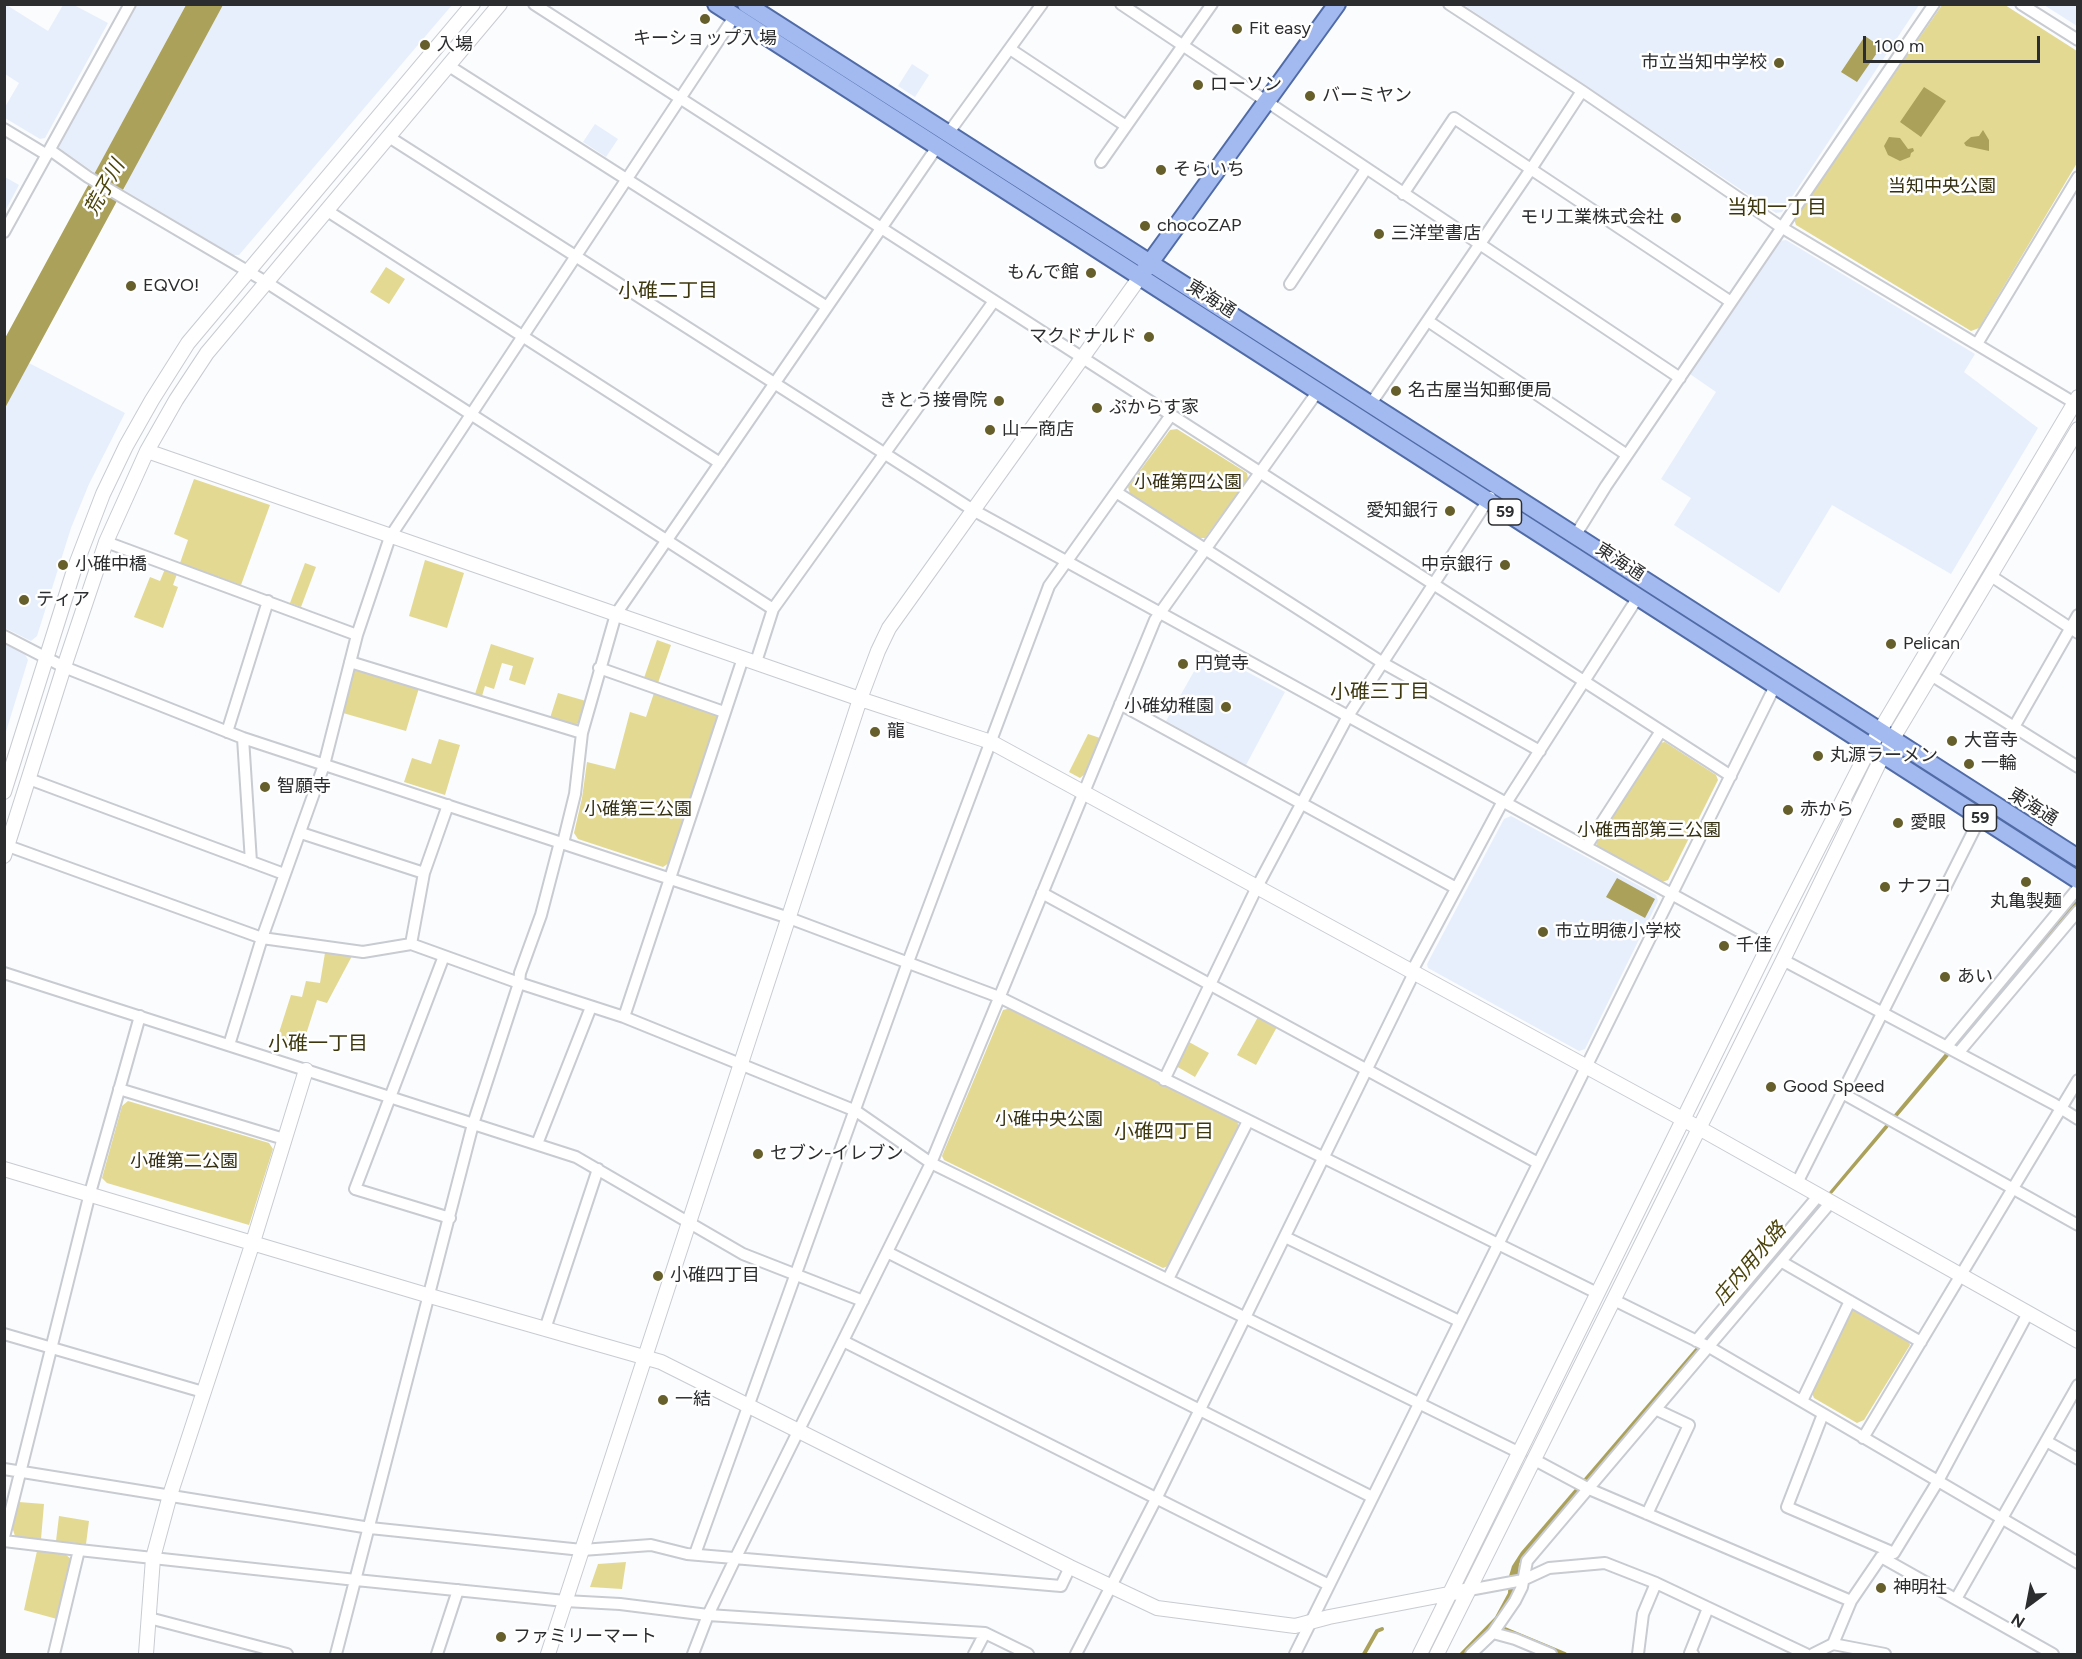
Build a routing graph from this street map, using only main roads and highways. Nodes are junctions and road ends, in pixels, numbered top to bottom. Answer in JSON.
{"nodes":[{"id":1,"x":716,"y":4,"type":"edge"},
{"id":2,"x":746,"y":4,"type":"edge"},
{"id":3,"x":1337,"y":4,"type":"edge"},
{"id":4,"x":942,"y":141,"type":"junction"},
{"id":5,"x":1145,"y":270,"type":"junction"},
{"id":6,"x":1492,"y":494,"type":"junction"},
{"id":7,"x":2078,"y":858,"type":"edge"},
{"id":8,"x":2078,"y":880,"type":"edge"}],
"edges":[{"from":1,"to":4,"type":"main road"},
{"from":2,"to":4,"type":"main road"},
{"from":3,"to":5,"type":"main road"},
{"from":4,"to":5,"type":"main road"},
{"from":5,"to":6,"type":"main road","name":"東海通","number":"59"},
{"from":5,"to":6,"type":"main road","name":"東海通","number":"59"},
{"from":6,"to":7,"type":"main road","name":"東海通","number":"59"},
{"from":6,"to":8,"type":"main road","name":"東海通","number":"59"}]}
